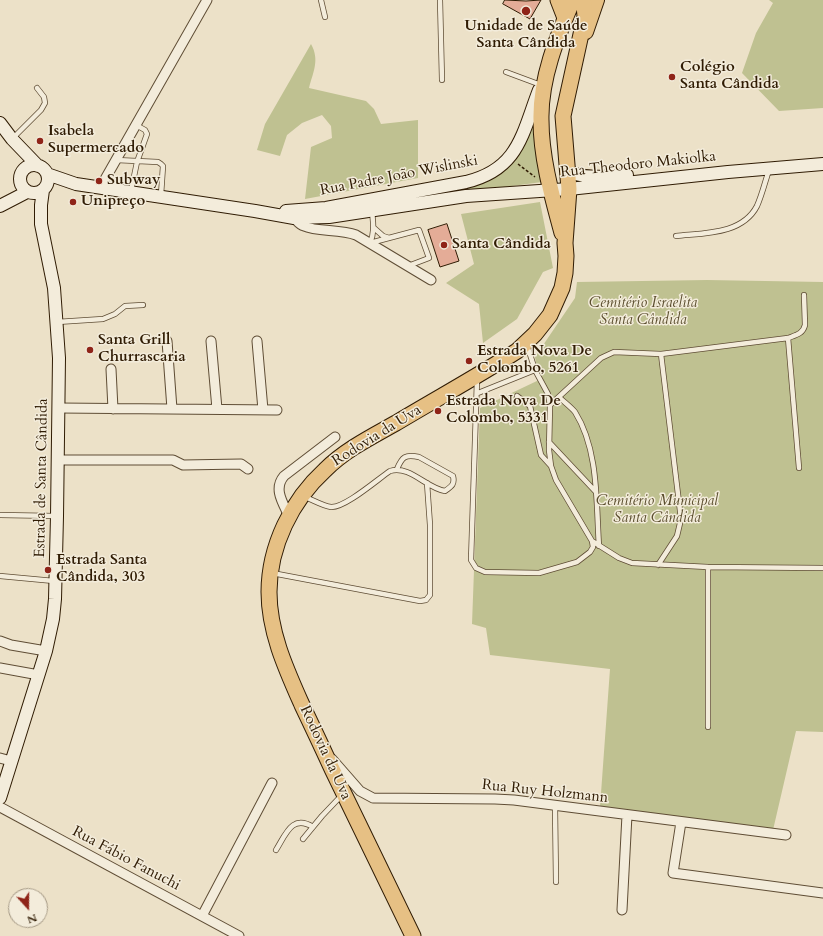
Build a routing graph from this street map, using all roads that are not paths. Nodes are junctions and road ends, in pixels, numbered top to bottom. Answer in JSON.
{"nodes":[{"id":1,"x":208,"y":0,"type":"edge"},
{"id":2,"x":321,"y":0,"type":"edge"},
{"id":3,"x":440,"y":0,"type":"edge"},
{"id":4,"x":575,"y":5,"type":"edge"},
{"id":5,"x":325,"y":17,"type":"dead end"},
{"id":6,"x":550,"y":60,"type":"junction"},
{"id":7,"x":506,"y":72,"type":"dead end"},
{"id":8,"x":442,"y":80,"type":"dead end"},
{"id":9,"x":541,"y":85,"type":"junction"},
{"id":10,"x":37,"y":88,"type":"dead end"},
{"id":11,"x":0,"y":123,"type":"edge"},
{"id":12,"x":136,"y":125,"type":"junction"},
{"id":13,"x":12,"y":139,"type":"junction"},
{"id":14,"x":116,"y":160,"type":"junction"},
{"id":15,"x":137,"y":162,"type":"junction"},
{"id":16,"x":823,"y":164,"type":"edge"},
{"id":17,"x":38,"y":166,"type":"junction"},
{"id":18,"x":769,"y":168,"type":"junction"},
{"id":19,"x":568,"y":171,"type":"junction"},
{"id":20,"x":728,"y":172,"type":"junction"},
{"id":21,"x":20,"y":178,"type":"junction"},
{"id":22,"x":45,"y":184,"type":"junction"},
{"id":23,"x":100,"y":188,"type":"junction"},
{"id":24,"x":570,"y":189,"type":"junction"},
{"id":25,"x":420,"y":190,"type":"junction"},
{"id":26,"x":550,"y":190,"type":"junction"},
{"id":27,"x":27,"y":192,"type":"junction"},
{"id":28,"x":130,"y":192,"type":"junction"},
{"id":29,"x":160,"y":197,"type":"junction"},
{"id":30,"x":0,"y":202,"type":"edge"},
{"id":31,"x":0,"y":206,"type":"edge"},
{"id":32,"x":255,"y":211,"type":"junction"},
{"id":33,"x":372,"y":211,"type":"junction"},
{"id":34,"x":294,"y":218,"type":"junction"},
{"id":35,"x":41,"y":224,"type":"junction"},
{"id":36,"x":374,"y":228,"type":"junction"},
{"id":37,"x":676,"y":236,"type":"dead end"},
{"id":38,"x":390,"y":238,"type":"junction"},
{"id":39,"x":370,"y":243,"type":"junction"},
{"id":40,"x":565,"y":243,"type":"junction"},
{"id":41,"x":408,"y":266,"type":"junction"},
{"id":42,"x":431,"y":280,"type":"dead end"},
{"id":43,"x":804,"y":295,"type":"dead end"},
{"id":44,"x":143,"y":305,"type":"dead end"},
{"id":45,"x":57,"y":322,"type":"junction"},
{"id":46,"x":788,"y":338,"type":"junction"},
{"id":47,"x":167,"y":341,"type":"dead end"},
{"id":48,"x":211,"y":341,"type":"dead end"},
{"id":49,"x":257,"y":341,"type":"dead end"},
{"id":50,"x":527,"y":343,"type":"junction"},
{"id":51,"x":661,"y":354,"type":"junction"},
{"id":52,"x":112,"y":369,"type":"dead end"},
{"id":53,"x":535,"y":370,"type":"junction"},
{"id":54,"x":478,"y":375,"type":"junction"},
{"id":55,"x":478,"y":393,"type":"junction"},
{"id":56,"x":517,"y":396,"type":"dead end"},
{"id":57,"x":559,"y":397,"type":"junction"},
{"id":58,"x":550,"y":405,"type":"junction"},
{"id":59,"x":59,"y":408,"type":"junction"},
{"id":60,"x":112,"y":409,"type":"junction"},
{"id":61,"x":172,"y":409,"type":"junction"},
{"id":62,"x":217,"y":409,"type":"junction"},
{"id":63,"x":263,"y":410,"type":"junction"},
{"id":64,"x":277,"y":410,"type":"dead end"},
{"id":65,"x":335,"y":437,"type":"dead end"},
{"id":66,"x":549,"y":442,"type":"junction"},
{"id":67,"x":58,"y":460,"type":"junction"},
{"id":68,"x":551,"y":466,"type":"junction"},
{"id":69,"x":799,"y":468,"type":"dead end"},
{"id":70,"x":248,"y":469,"type":"dead end"},
{"id":71,"x":397,"y":469,"type":"junction"},
{"id":72,"x":427,"y":483,"type":"junction"},
{"id":73,"x":596,"y":491,"type":"junction"},
{"id":74,"x":301,"y":495,"type":"junction"},
{"id":75,"x":0,"y":515,"type":"edge"},
{"id":76,"x":58,"y":516,"type":"junction"},
{"id":77,"x":289,"y":516,"type":"junction"},
{"id":78,"x":592,"y":541,"type":"junction"},
{"id":79,"x":600,"y":546,"type":"junction"},
{"id":80,"x":658,"y":564,"type":"junction"},
{"id":81,"x":708,"y":568,"type":"junction"},
{"id":82,"x":823,"y":568,"type":"edge"},
{"id":83,"x":271,"y":573,"type":"junction"},
{"id":84,"x":0,"y":576,"type":"edge"},
{"id":85,"x":56,"y":581,"type":"junction"},
{"id":86,"x":0,"y":641,"type":"edge"},
{"id":87,"x":46,"y":651,"type":"junction"},
{"id":88,"x":0,"y":668,"type":"edge"},
{"id":89,"x":39,"y":675,"type":"junction"},
{"id":90,"x":708,"y":727,"type":"dead end"},
{"id":91,"x":322,"y":747,"type":"junction"},
{"id":92,"x":6,"y":760,"type":"edge"},
{"id":93,"x":272,"y":783,"type":"dead end"},
{"id":94,"x":344,"y":793,"type":"junction"},
{"id":95,"x":0,"y":798,"type":"edge"},
{"id":96,"x":555,"y":806,"type":"junction"},
{"id":97,"x":0,"y":808,"type":"edge"},
{"id":98,"x":627,"y":815,"type":"junction"},
{"id":99,"x":681,"y":822,"type":"junction"},
{"id":100,"x":313,"y":827,"type":"junction"},
{"id":101,"x":786,"y":835,"type":"dead end"},
{"id":102,"x":303,"y":839,"type":"dead end"},
{"id":103,"x":276,"y":850,"type":"dead end"},
{"id":104,"x":556,"y":882,"type":"dead end"},
{"id":105,"x":823,"y":893,"type":"edge"},
{"id":106,"x":622,"y":910,"type":"dead end"},
{"id":107,"x":202,"y":916,"type":"junction"},
{"id":108,"x":240,"y":936,"type":"edge"},
{"id":109,"x":413,"y":936,"type":"edge"}],
"edges":[{"from":1,"to":12,"type":"street"},
{"from":2,"to":5,"type":"lane"},
{"from":3,"to":8,"type":"lane"},
{"from":4,"to":6,"type":"highway","name":"Rodovia da Uva"},
{"from":4,"to":19,"type":"highway","name":"Rodovia da Uva"},
{"from":6,"to":9,"type":"main road","name":"Rua Padre João Wislinski"},
{"from":6,"to":26,"type":"highway","name":"Rodovia da Uva"},
{"from":7,"to":9,"type":"lane"},
{"from":9,"to":25,"type":"main road","name":"Rua Padre João Wislinski"},
{"from":10,"to":13,"type":"lane"},
{"from":11,"to":13,"type":"main road"},
{"from":12,"to":14,"type":"street"},
{"from":12,"to":15,"type":"lane"},
{"from":13,"to":17,"type":"main road"},
{"from":13,"to":21,"type":"main road"},
{"from":14,"to":15,"type":"lane"},
{"from":14,"to":23,"type":"street"},
{"from":15,"to":28,"type":"lane"},
{"from":15,"to":29,"type":"lane"},
{"from":16,"to":18,"type":"main road","name":"Rua Theodoro Makiolka"},
{"from":17,"to":21,"type":"main road"},
{"from":17,"to":22,"type":"main road"},
{"from":18,"to":20,"type":"main road","name":"Rua Theodoro Makiolka"},
{"from":18,"to":37,"type":"lane"},
{"from":19,"to":20,"type":"main road","name":"Rua Theodoro Makiolka"},
{"from":19,"to":24,"type":"highway","name":"Rodovia da Uva"},
{"from":20,"to":24,"type":"main road","name":"Rua Theodoro Makiolka"},
{"from":21,"to":27,"type":"main road"},
{"from":21,"to":30,"type":"main road"},
{"from":22,"to":23,"type":"main road","name":"Rua Padre João Wislinski"},
{"from":22,"to":27,"type":"main road"},
{"from":22,"to":35,"type":"main road","name":"Estrada de Santa Cândida"},
{"from":23,"to":28,"type":"main road","name":"Rua Padre João Wislinski"},
{"from":24,"to":26,"type":"main road","name":"Rua Theodoro Makiolka"},
{"from":24,"to":40,"type":"highway","name":"Rodovia da Uva"},
{"from":25,"to":32,"type":"main road","name":"Rua Padre João Wislinski"},
{"from":25,"to":33,"type":"main road"},
{"from":26,"to":33,"type":"main road","name":"Rua Padre João Wislinski"},
{"from":26,"to":40,"type":"highway","name":"Rodovia da Uva"},
{"from":27,"to":31,"type":"main road"},
{"from":27,"to":35,"type":"main road","name":"Estrada de Santa Cândida"},
{"from":28,"to":29,"type":"main road","name":"Rua Padre João Wislinski"},
{"from":29,"to":32,"type":"main road","name":"Rua Padre João Wislinski"},
{"from":32,"to":34,"type":"main road","name":"Rua Padre João Wislinski"},
{"from":33,"to":34,"type":"main road","name":"Rua Padre João Wislinski"},
{"from":33,"to":36,"type":"lane"},
{"from":34,"to":39,"type":"street"},
{"from":35,"to":45,"type":"main road","name":"Estrada de Santa Cândida"},
{"from":36,"to":38,"type":"lane"},
{"from":36,"to":39,"type":"lane"},
{"from":38,"to":39,"type":"lane"},
{"from":38,"to":41,"type":"lane"},
{"from":39,"to":41,"type":"street"},
{"from":40,"to":50,"type":"highway","name":"Rodovia da Uva"},
{"from":41,"to":42,"type":"street"},
{"from":43,"to":46,"type":"lane"},
{"from":44,"to":45,"type":"lane"},
{"from":45,"to":59,"type":"main road","name":"Estrada de Santa Cândida"},
{"from":46,"to":51,"type":"lane"},
{"from":46,"to":69,"type":"lane"},
{"from":47,"to":61,"type":"street"},
{"from":48,"to":62,"type":"street"},
{"from":49,"to":63,"type":"street"},
{"from":50,"to":53,"type":"lane"},
{"from":50,"to":54,"type":"highway","name":"Rodovia da Uva"},
{"from":51,"to":57,"type":"lane"},
{"from":51,"to":80,"type":"lane"},
{"from":52,"to":60,"type":"street"},
{"from":53,"to":55,"type":"lane"},
{"from":53,"to":58,"type":"lane"},
{"from":54,"to":55,"type":"lane"},
{"from":54,"to":74,"type":"highway","name":"Rodovia da Uva"},
{"from":55,"to":78,"type":"lane"},
{"from":56,"to":68,"type":"lane"},
{"from":57,"to":58,"type":"lane"},
{"from":57,"to":73,"type":"lane"},
{"from":58,"to":66,"type":"lane"},
{"from":59,"to":60,"type":"street"},
{"from":59,"to":67,"type":"main road","name":"Estrada de Santa Cândida"},
{"from":60,"to":61,"type":"street"},
{"from":61,"to":62,"type":"street"},
{"from":62,"to":63,"type":"street"},
{"from":63,"to":64,"type":"street"},
{"from":65,"to":77,"type":"street"},
{"from":66,"to":68,"type":"lane"},
{"from":66,"to":73,"type":"lane"},
{"from":67,"to":70,"type":"street"},
{"from":67,"to":76,"type":"main road","name":"Estrada de Santa Cândida"},
{"from":68,"to":78,"type":"lane"},
{"from":71,"to":72,"type":"lane"},
{"from":71,"to":72,"type":"lane"},
{"from":71,"to":74,"type":"lane"},
{"from":72,"to":83,"type":"lane"},
{"from":73,"to":79,"type":"lane"},
{"from":74,"to":77,"type":"highway","name":"Rodovia da Uva"},
{"from":75,"to":76,"type":"lane"},
{"from":76,"to":85,"type":"main road","name":"Estrada de Santa Cândida"},
{"from":77,"to":83,"type":"highway","name":"Rodovia da Uva"},
{"from":78,"to":79,"type":"lane"},
{"from":79,"to":80,"type":"lane"},
{"from":80,"to":81,"type":"lane"},
{"from":81,"to":82,"type":"lane"},
{"from":81,"to":90,"type":"lane"},
{"from":83,"to":91,"type":"highway","name":"Rodovia da Uva"},
{"from":84,"to":85,"type":"lane"},
{"from":85,"to":87,"type":"main road","name":"Estrada de Santa Cândida"},
{"from":86,"to":87,"type":"street"},
{"from":87,"to":89,"type":"main road","name":"Estrada de Santa Cândida"},
{"from":88,"to":89,"type":"street"},
{"from":89,"to":92,"type":"main road","name":"Estrada de Santa Cândida"},
{"from":91,"to":94,"type":"highway","name":"Rodovia da Uva"},
{"from":91,"to":96,"type":"street","name":"Rua Ruy Holzmann"},
{"from":92,"to":95,"type":"main road","name":"Estrada de Santa Cândida"},
{"from":93,"to":107,"type":"street"},
{"from":94,"to":100,"type":"lane"},
{"from":94,"to":109,"type":"highway","name":"Rodovia da Uva"},
{"from":96,"to":98,"type":"street","name":"Rua Ruy Holzmann"},
{"from":96,"to":104,"type":"lane"},
{"from":97,"to":107,"type":"street","name":"Rua Fábio Fanuchi"},
{"from":98,"to":99,"type":"street","name":"Rua Ruy Holzmann"},
{"from":98,"to":106,"type":"street"},
{"from":99,"to":101,"type":"street","name":"Rua Ruy Holzmann"},
{"from":99,"to":105,"type":"street"},
{"from":100,"to":102,"type":"lane"},
{"from":100,"to":103,"type":"lane"},
{"from":107,"to":108,"type":"street","name":"Rua Fábio Fanuchi"}]}
